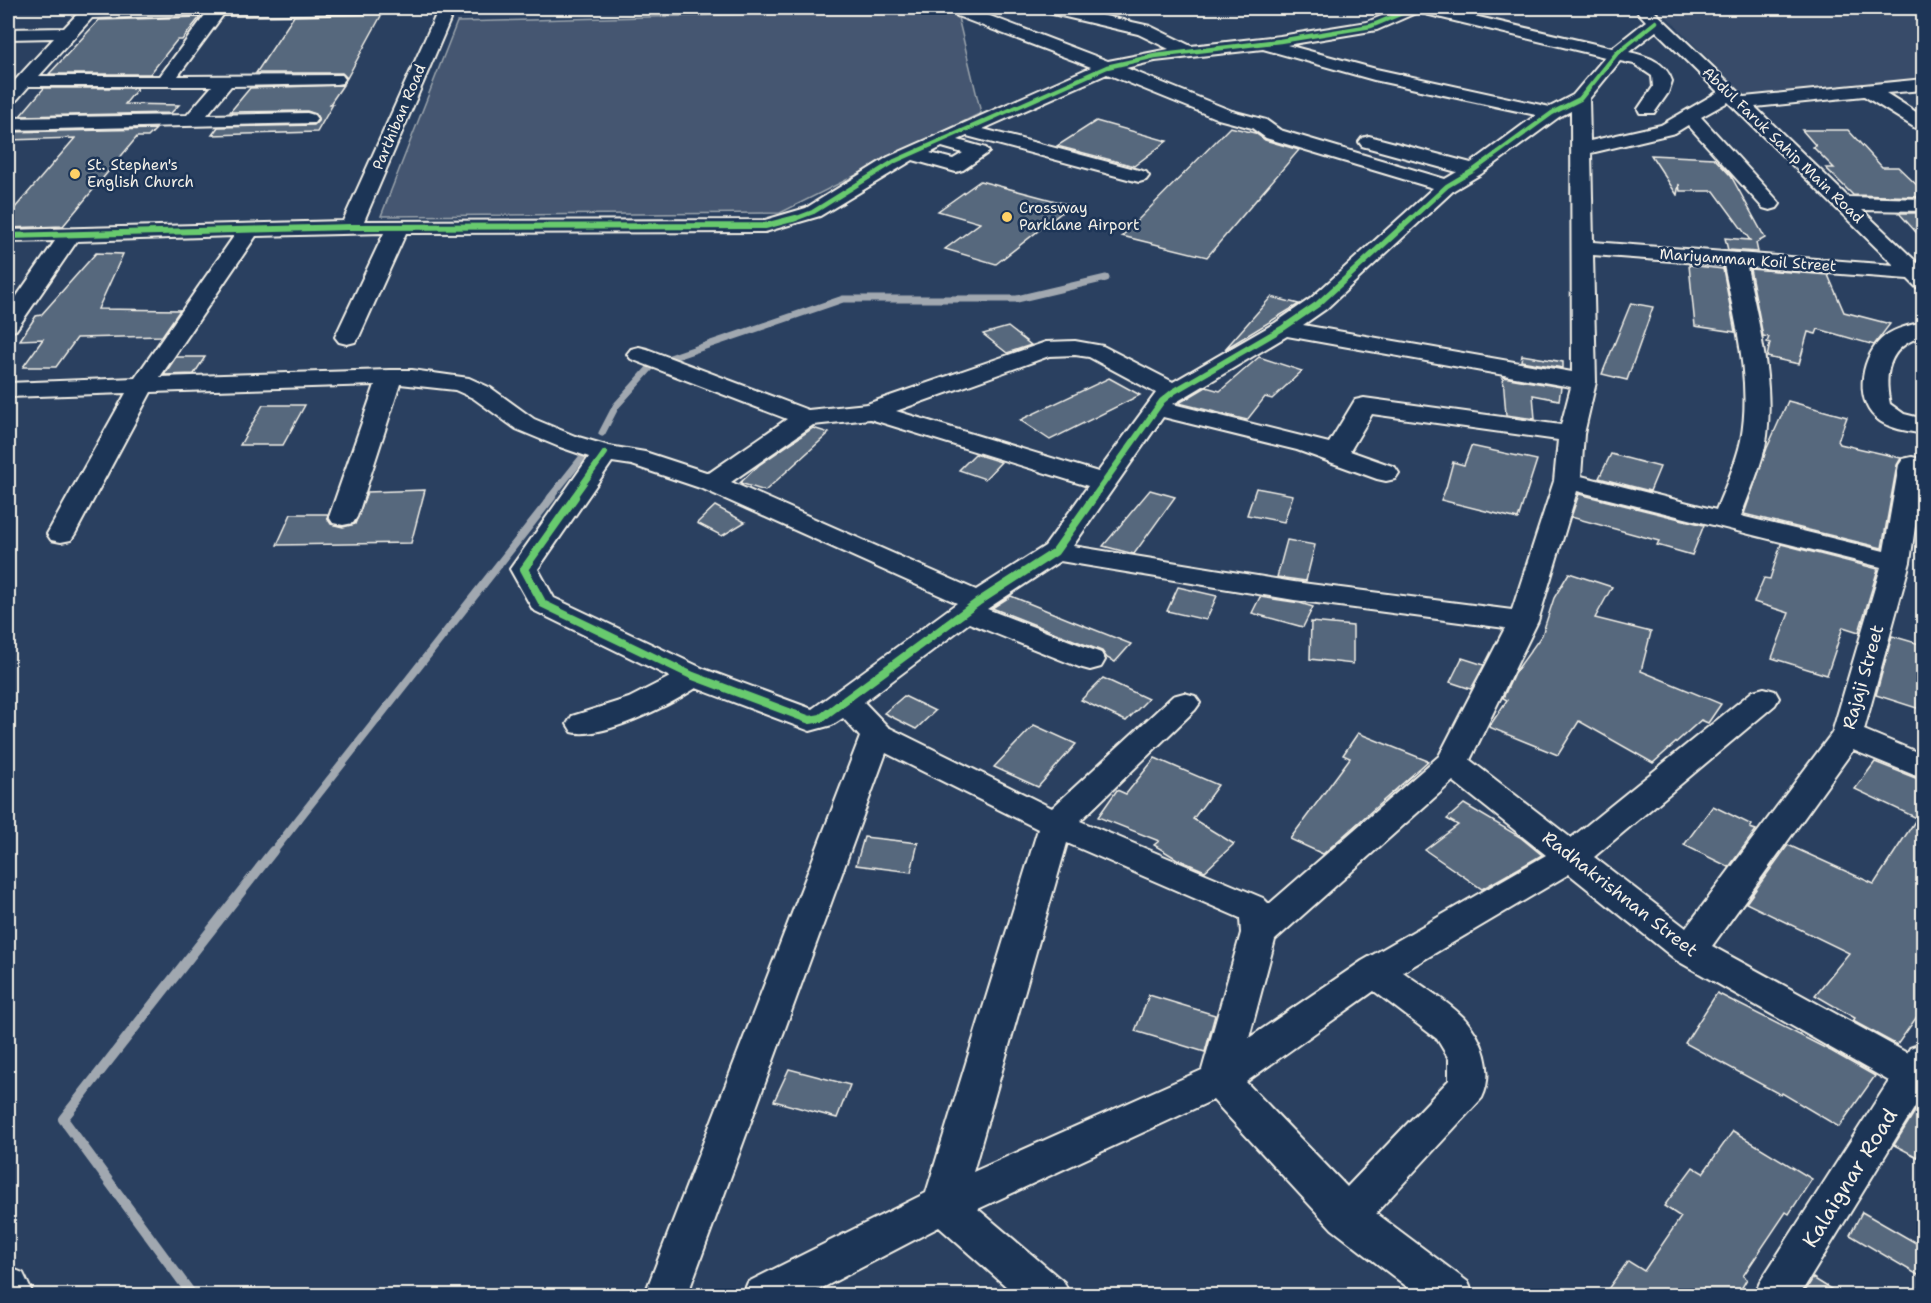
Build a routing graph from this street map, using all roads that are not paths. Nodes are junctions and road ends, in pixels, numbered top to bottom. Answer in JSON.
{"nodes":[{"id":1,"x":285,"y":8,"type":"edge"},
{"id":2,"x":376,"y":8,"type":"edge"},
{"id":3,"x":447,"y":8,"type":"edge"},
{"id":4,"x":1050,"y":8,"type":"edge"},
{"id":5,"x":1414,"y":8,"type":"edge"},
{"id":6,"x":1421,"y":8,"type":"edge"},
{"id":7,"x":90,"y":10,"type":"edge"},
{"id":8,"x":218,"y":10,"type":"junction"},
{"id":9,"x":963,"y":12,"type":"dead end"},
{"id":10,"x":1154,"y":15,"type":"dead end"},
{"id":11,"x":1649,"y":15,"type":"edge"},
{"id":12,"x":1144,"y":30,"type":"junction"},
{"id":13,"x":68,"y":33,"type":"junction"},
{"id":14,"x":8,"y":34,"type":"edge"},
{"id":15,"x":1264,"y":43,"type":"junction"},
{"id":16,"x":1188,"y":52,"type":"junction"},
{"id":17,"x":1617,"y":53,"type":"junction"},
{"id":18,"x":1107,"y":66,"type":"junction"},
{"id":19,"x":336,"y":80,"type":"dead end"},
{"id":20,"x":22,"y":81,"type":"junction"},
{"id":21,"x":165,"y":81,"type":"junction"},
{"id":22,"x":226,"y":81,"type":"junction"},
{"id":23,"x":1923,"y":84,"type":"edge"},
{"id":24,"x":1867,"y":90,"type":"junction"},
{"id":25,"x":8,"y":98,"type":"edge"},
{"id":26,"x":1735,"y":98,"type":"junction"},
{"id":27,"x":1580,"y":99,"type":"junction"},
{"id":28,"x":1647,"y":109,"type":"dead end"},
{"id":29,"x":1552,"y":113,"type":"junction"},
{"id":30,"x":1690,"y":116,"type":"junction"},
{"id":31,"x":307,"y":119,"type":"dead end"},
{"id":32,"x":192,"y":121,"type":"junction"},
{"id":33,"x":8,"y":124,"type":"edge"},
{"id":34,"x":1259,"y":124,"type":"junction"},
{"id":35,"x":1923,"y":125,"type":"edge"},
{"id":36,"x":965,"y":130,"type":"junction"},
{"id":37,"x":941,"y":141,"type":"junction"},
{"id":38,"x":1581,"y":149,"type":"junction"},
{"id":39,"x":912,"y":154,"type":"junction"},
{"id":40,"x":1474,"y":170,"type":"junction"},
{"id":41,"x":1140,"y":176,"type":"dead end"},
{"id":42,"x":1447,"y":186,"type":"junction"},
{"id":43,"x":1842,"y":203,"type":"junction"},
{"id":44,"x":1770,"y":204,"type":"dead end"},
{"id":45,"x":1923,"y":205,"type":"edge"},
{"id":46,"x":351,"y":227,"type":"junction"},
{"id":47,"x":398,"y":227,"type":"junction"},
{"id":48,"x":249,"y":230,"type":"junction"},
{"id":49,"x":70,"y":235,"type":"junction"},
{"id":50,"x":8,"y":236,"type":"edge"},
{"id":51,"x":1582,"y":248,"type":"junction"},
{"id":52,"x":1734,"y":259,"type":"junction"},
{"id":53,"x":1918,"y":278,"type":"edge"},
{"id":54,"x":8,"y":325,"type":"edge"},
{"id":55,"x":1283,"y":328,"type":"junction"},
{"id":56,"x":1923,"y":329,"type":"edge"},
{"id":57,"x":347,"y":337,"type":"dead end"},
{"id":58,"x":639,"y":354,"type":"dead end"},
{"id":59,"x":390,"y":377,"type":"junction"},
{"id":60,"x":445,"y":380,"type":"junction"},
{"id":61,"x":1584,"y":382,"type":"junction"},
{"id":62,"x":143,"y":384,"type":"junction"},
{"id":63,"x":8,"y":390,"type":"edge"},
{"id":64,"x":1165,"y":400,"type":"junction"},
{"id":65,"x":431,"y":405,"type":"dead end"},
{"id":66,"x":871,"y":411,"type":"junction"},
{"id":67,"x":806,"y":418,"type":"junction"},
{"id":68,"x":1923,"y":427,"type":"edge"},
{"id":69,"x":1571,"y":434,"type":"junction"},
{"id":70,"x":605,"y":453,"type":"junction"},
{"id":71,"x":1335,"y":455,"type":"junction"},
{"id":72,"x":1912,"y":465,"type":"dead end"},
{"id":73,"x":1386,"y":473,"type":"dead end"},
{"id":74,"x":1567,"y":481,"type":"junction"},
{"id":75,"x":712,"y":483,"type":"junction"},
{"id":76,"x":1105,"y":483,"type":"junction"},
{"id":77,"x":343,"y":517,"type":"dead end"},
{"id":78,"x":1726,"y":520,"type":"junction"},
{"id":79,"x":61,"y":534,"type":"dead end"},
{"id":80,"x":1055,"y":552,"type":"junction"},
{"id":81,"x":1896,"y":562,"type":"junction"},
{"id":82,"x":972,"y":607,"type":"junction"},
{"id":83,"x":1523,"y":621,"type":"junction"},
{"id":84,"x":1090,"y":660,"type":"dead end"},
{"id":85,"x":693,"y":676,"type":"junction"},
{"id":86,"x":1764,"y":699,"type":"dead end"},
{"id":87,"x":844,"y":700,"type":"junction"},
{"id":88,"x":1184,"y":703,"type":"dead end"},
{"id":89,"x":583,"y":724,"type":"dead end"},
{"id":90,"x":877,"y":735,"type":"junction"},
{"id":91,"x":1847,"y":735,"type":"junction"},
{"id":92,"x":1452,"y":763,"type":"junction"},
{"id":93,"x":1923,"y":768,"type":"edge"},
{"id":94,"x":1056,"y":824,"type":"junction"},
{"id":95,"x":1571,"y":857,"type":"junction"},
{"id":96,"x":1259,"y":933,"type":"junction"},
{"id":97,"x":1689,"y":950,"type":"junction"},
{"id":98,"x":1375,"y":971,"type":"junction"},
{"id":99,"x":1920,"y":1073,"type":"edge"},
{"id":100,"x":1219,"y":1080,"type":"junction"},
{"id":101,"x":943,"y":1205,"type":"junction"},
{"id":102,"x":1347,"y":1216,"type":"junction"},
{"id":103,"x":8,"y":1287,"type":"edge"},
{"id":104,"x":13,"y":1296,"type":"edge"},
{"id":105,"x":664,"y":1296,"type":"edge"},
{"id":106,"x":763,"y":1296,"type":"edge"},
{"id":107,"x":1049,"y":1296,"type":"edge"},
{"id":108,"x":1453,"y":1296,"type":"edge"},
{"id":109,"x":1775,"y":1296,"type":"edge"}],
"edges":[{"from":1,"to":2,"type":"street"},
{"from":1,"to":8,"type":"street"},
{"from":3,"to":46,"type":"street","name":"Parthiban Road"},
{"from":4,"to":12,"type":"street"},
{"from":5,"to":15,"type":"street"},
{"from":6,"to":17,"type":"street"},
{"from":7,"to":8,"type":"street"},
{"from":7,"to":13,"type":"street"},
{"from":8,"to":21,"type":"street"},
{"from":9,"to":18,"type":"street"},
{"from":10,"to":12,"type":"street"},
{"from":11,"to":17,"type":"street"},
{"from":11,"to":26,"type":"street","name":"Abdul Faruk Sahip Main Road"},
{"from":12,"to":16,"type":"street"},
{"from":13,"to":14,"type":"street"},
{"from":13,"to":20,"type":"street"},
{"from":15,"to":16,"type":"street"},
{"from":15,"to":29,"type":"street"},
{"from":16,"to":18,"type":"street"},
{"from":17,"to":27,"type":"street"},
{"from":17,"to":28,"type":"street"},
{"from":18,"to":34,"type":"street"},
{"from":18,"to":36,"type":"street"},
{"from":19,"to":22,"type":"street"},
{"from":20,"to":21,"type":"street"},
{"from":20,"to":25,"type":"street"},
{"from":21,"to":22,"type":"street"},
{"from":22,"to":32,"type":"street"},
{"from":23,"to":24,"type":"street"},
{"from":24,"to":26,"type":"street"},
{"from":24,"to":35,"type":"street"},
{"from":26,"to":30,"type":"street"},
{"from":26,"to":43,"type":"street","name":"Abdul Faruk Sahip Main Road"},
{"from":27,"to":29,"type":"street"},
{"from":27,"to":38,"type":"street"},
{"from":29,"to":40,"type":"street"},
{"from":30,"to":38,"type":"street"},
{"from":30,"to":44,"type":"street"},
{"from":31,"to":32,"type":"street"},
{"from":32,"to":33,"type":"street"},
{"from":34,"to":40,"type":"street"},
{"from":34,"to":42,"type":"street"},
{"from":36,"to":37,"type":"street"},
{"from":36,"to":41,"type":"street"},
{"from":37,"to":39,"type":"street"},
{"from":37,"to":39,"type":"street"},
{"from":38,"to":51,"type":"street"},
{"from":39,"to":47,"type":"street"},
{"from":40,"to":42,"type":"street"},
{"from":42,"to":55,"type":"street"},
{"from":43,"to":45,"type":"street"},
{"from":43,"to":53,"type":"street","name":"Abdul Faruk Sahip Main Road"},
{"from":46,"to":47,"type":"street"},
{"from":46,"to":48,"type":"street"},
{"from":47,"to":57,"type":"street"},
{"from":48,"to":49,"type":"street"},
{"from":48,"to":62,"type":"street"},
{"from":49,"to":50,"type":"street"},
{"from":49,"to":54,"type":"street"},
{"from":51,"to":52,"type":"street","name":"Mariyamman Koil Street"},
{"from":51,"to":61,"type":"street"},
{"from":52,"to":53,"type":"street","name":"Mariyamman Koil Street"},
{"from":52,"to":78,"type":"street"},
{"from":55,"to":61,"type":"street"},
{"from":55,"to":64,"type":"street"},
{"from":56,"to":68,"type":"street"},
{"from":58,"to":67,"type":"street"},
{"from":59,"to":60,"type":"street"},
{"from":59,"to":62,"type":"street"},
{"from":59,"to":77,"type":"street"},
{"from":60,"to":65,"type":"street"},
{"from":60,"to":70,"type":"street"},
{"from":61,"to":69,"type":"street"},
{"from":62,"to":63,"type":"street"},
{"from":62,"to":79,"type":"street"},
{"from":64,"to":66,"type":"street"},
{"from":64,"to":71,"type":"street"},
{"from":64,"to":76,"type":"street"},
{"from":66,"to":67,"type":"street"},
{"from":66,"to":76,"type":"street"},
{"from":67,"to":75,"type":"street"},
{"from":69,"to":71,"type":"street"},
{"from":69,"to":74,"type":"street"},
{"from":70,"to":75,"type":"street"},
{"from":70,"to":85,"type":"street"},
{"from":71,"to":73,"type":"street"},
{"from":72,"to":81,"type":"street","name":"Rajaji Street"},
{"from":74,"to":78,"type":"street"},
{"from":74,"to":83,"type":"street"},
{"from":75,"to":82,"type":"street"},
{"from":76,"to":80,"type":"street"},
{"from":78,"to":81,"type":"street"},
{"from":80,"to":82,"type":"street"},
{"from":80,"to":83,"type":"street"},
{"from":81,"to":91,"type":"street","name":"Rajaji Street"},
{"from":82,"to":84,"type":"street"},
{"from":82,"to":87,"type":"street"},
{"from":83,"to":92,"type":"street"},
{"from":85,"to":87,"type":"street"},
{"from":85,"to":89,"type":"street"},
{"from":86,"to":95,"type":"street"},
{"from":87,"to":90,"type":"street"},
{"from":88,"to":94,"type":"street"},
{"from":90,"to":94,"type":"street"},
{"from":90,"to":105,"type":"street"},
{"from":91,"to":93,"type":"street"},
{"from":91,"to":97,"type":"street","name":"Rajaji Street"},
{"from":92,"to":95,"type":"street","name":"Radhakrishnan Street"},
{"from":92,"to":96,"type":"street"},
{"from":94,"to":96,"type":"street"},
{"from":94,"to":101,"type":"street"},
{"from":95,"to":97,"type":"street","name":"Radhakrishnan Street"},
{"from":95,"to":98,"type":"street"},
{"from":96,"to":100,"type":"street"},
{"from":97,"to":99,"type":"street","name":"Radhakrishnan Street"},
{"from":98,"to":100,"type":"street"},
{"from":98,"to":102,"type":"street"},
{"from":99,"to":109,"type":"street","name":"Kalaignar Road"},
{"from":100,"to":101,"type":"street"},
{"from":100,"to":102,"type":"street"},
{"from":101,"to":106,"type":"street"},
{"from":101,"to":107,"type":"street"},
{"from":102,"to":108,"type":"street"},
{"from":103,"to":104,"type":"street"}]}
